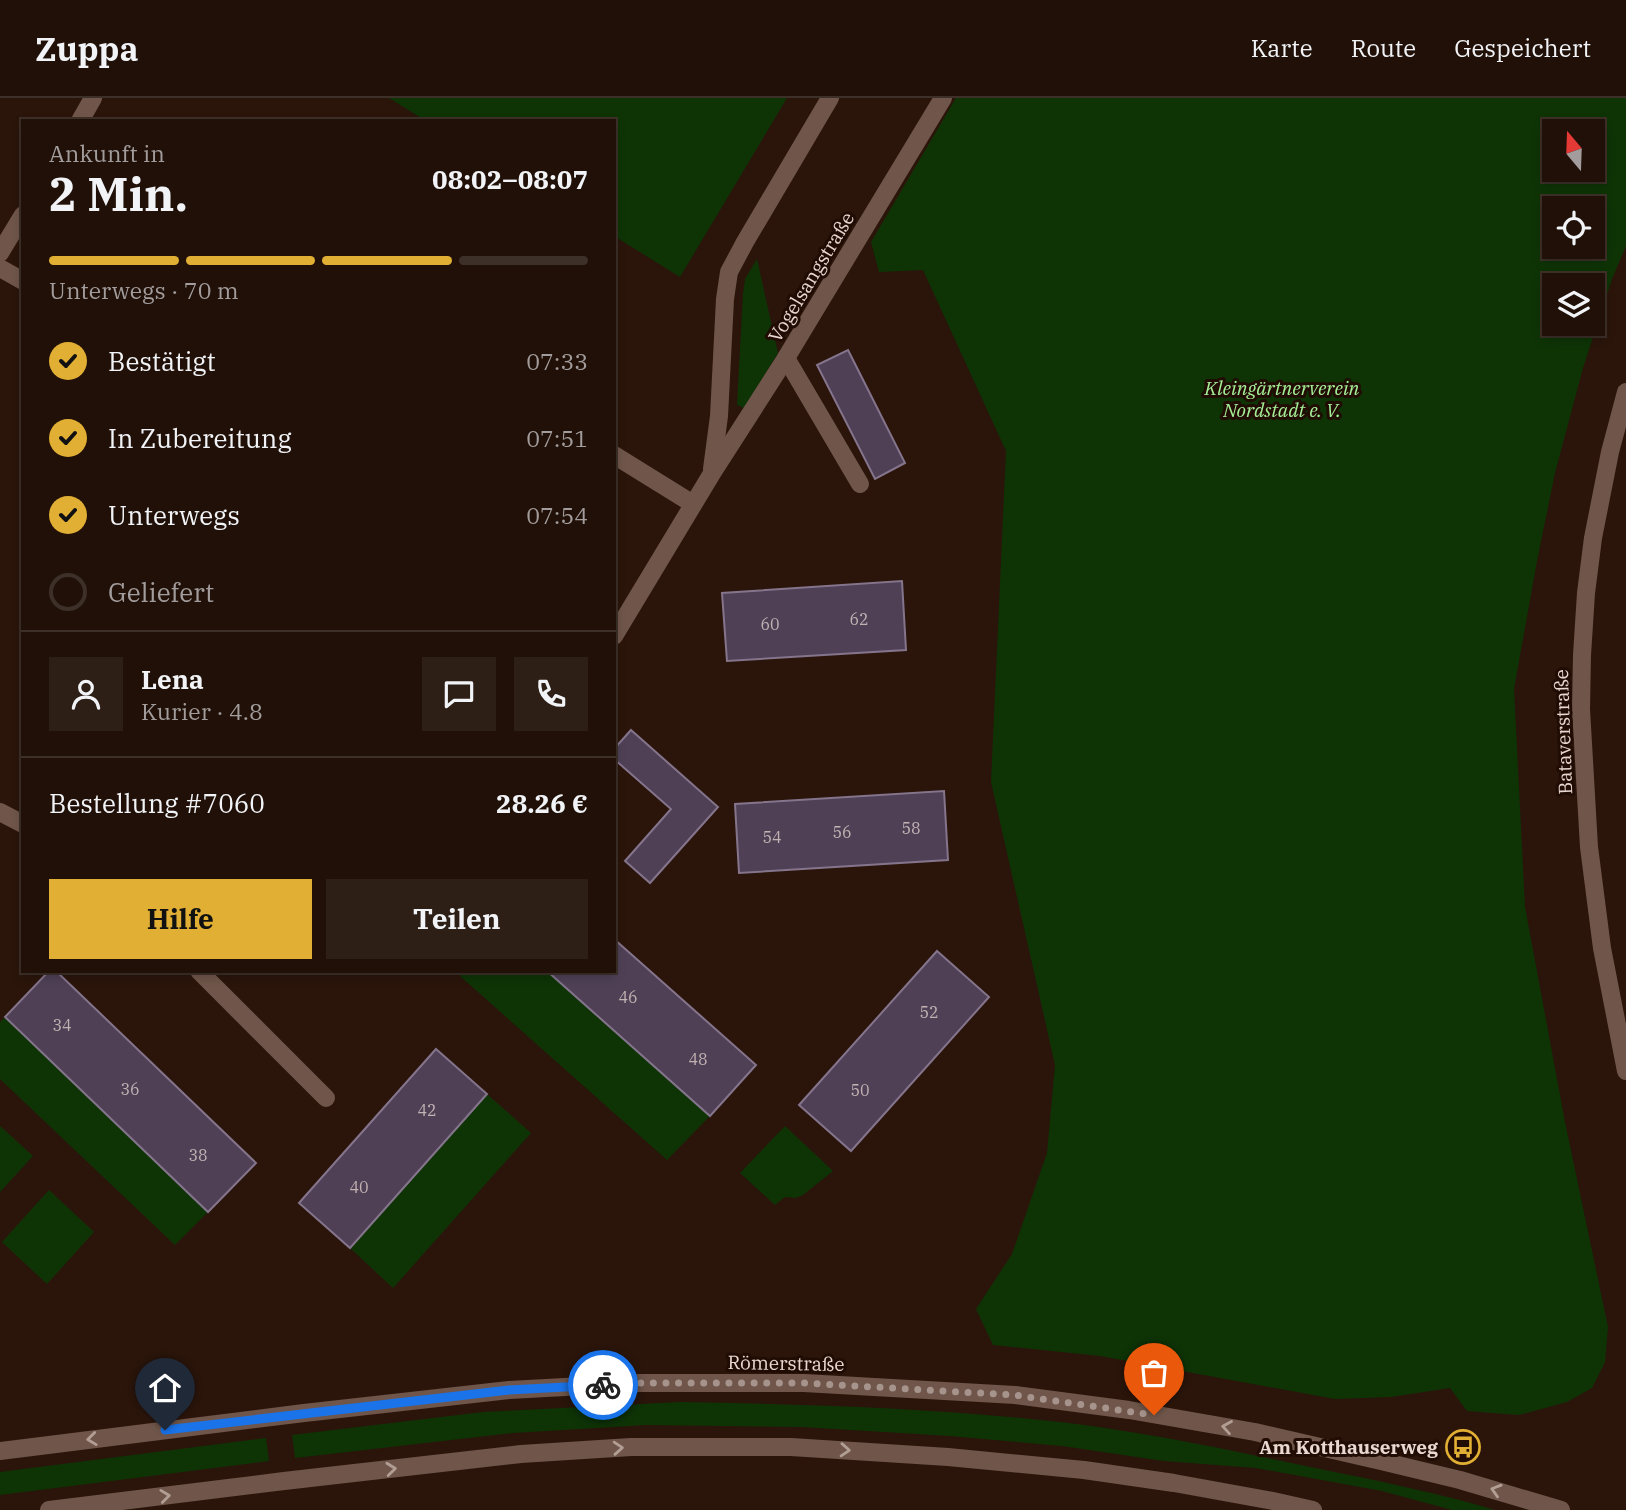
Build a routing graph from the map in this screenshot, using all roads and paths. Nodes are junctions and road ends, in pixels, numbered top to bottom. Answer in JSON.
{"nodes":[{"id":1,"x":93,"y":98,"type":"edge"},
{"id":2,"x":830,"y":98,"type":"edge"},
{"id":3,"x":943,"y":98,"type":"edge"},
{"id":4,"x":81,"y":119,"type":"edge"},
{"id":5,"x":21,"y":218,"type":"edge"},
{"id":6,"x":0,"y":253,"type":"edge"},
{"id":7,"x":0,"y":268,"type":"edge"},
{"id":8,"x":21,"y":280,"type":"edge"},
{"id":9,"x":786,"y":358,"type":"junction"},
{"id":10,"x":1626,"y":392,"type":"edge"},
{"id":11,"x":616,"y":456,"type":"edge"},
{"id":12,"x":711,"y":475,"type":"junction"},
{"id":13,"x":860,"y":484,"type":"dead end"},
{"id":14,"x":693,"y":504,"type":"junction"},
{"id":15,"x":616,"y":633,"type":"edge"},
{"id":16,"x":0,"y":812,"type":"edge"},
{"id":17,"x":21,"y":823,"type":"edge"},
{"id":18,"x":200,"y":973,"type":"edge"},
{"id":19,"x":1626,"y":1071,"type":"edge"},
{"id":20,"x":326,"y":1098,"type":"dead end"},
{"id":21,"x":0,"y":1451,"type":"edge"},
{"id":22,"x":49,"y":1510,"type":"edge"},
{"id":23,"x":1313,"y":1510,"type":"edge"},
{"id":24,"x":1561,"y":1510,"type":"edge"}],
"edges":[{"from":1,"to":4,"type":"main road"},
{"from":2,"to":12,"type":"main road","name":"Vogelsangstraße"},
{"from":3,"to":9,"type":"main road","name":"Vogelsangstraße"},
{"from":5,"to":6,"type":"main road"},
{"from":7,"to":8,"type":"main road"},
{"from":9,"to":12,"type":"main road","name":"Vogelsangstraße"},
{"from":9,"to":13,"type":"main road"},
{"from":10,"to":19,"type":"main road","name":"Bataverstraße"},
{"from":11,"to":14,"type":"main road"},
{"from":12,"to":14,"type":"main road","name":"Vogelsangstraße"},
{"from":14,"to":15,"type":"main road","name":"Vogelsangstraße"},
{"from":16,"to":17,"type":"main road"},
{"from":18,"to":20,"type":"main road"},
{"from":24,"to":21,"type":"main road","name":"Römerstraße","one_way":true},
{"from":22,"to":23,"type":"main road","one_way":true}]}
